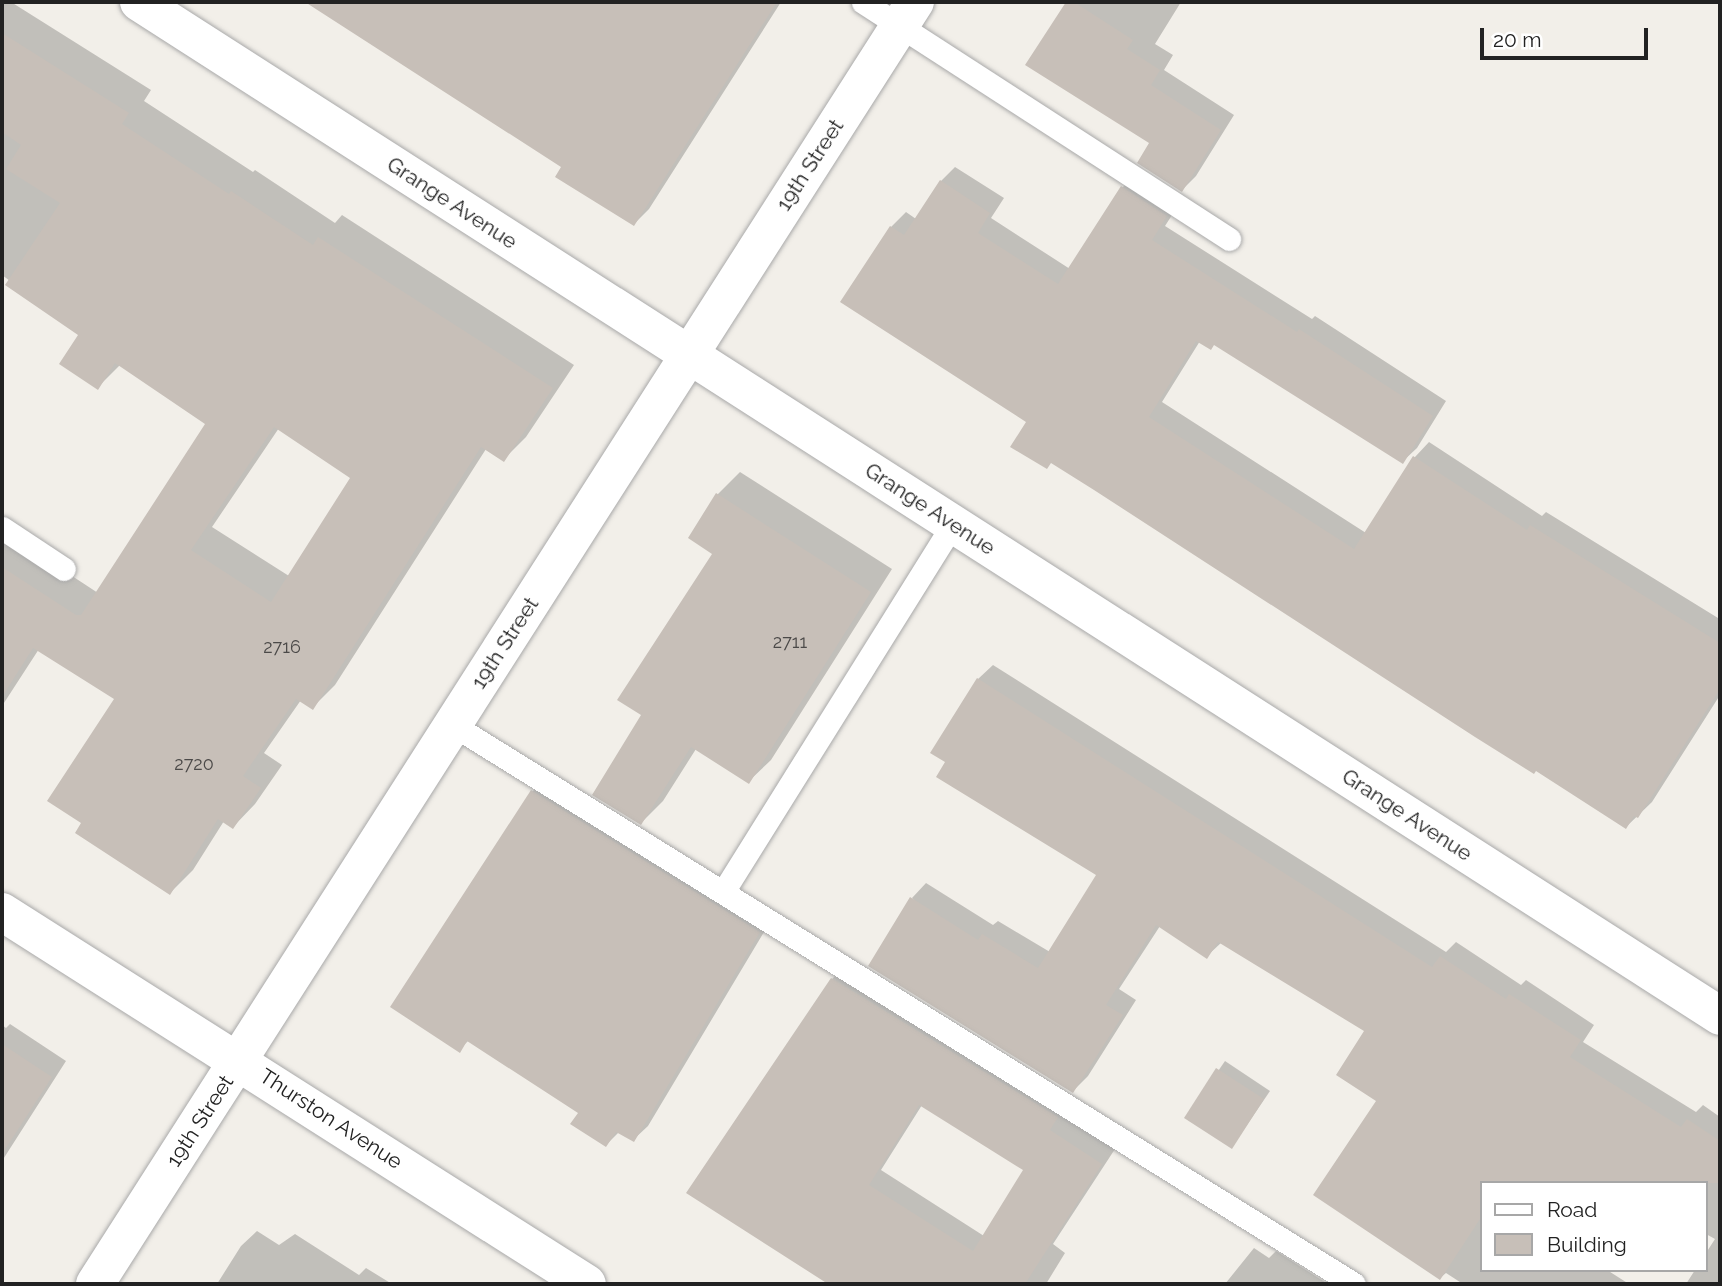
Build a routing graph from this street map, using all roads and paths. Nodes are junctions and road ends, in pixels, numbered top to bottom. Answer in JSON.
{"nodes":[{"id":1,"x":139,"y":2,"type":"edge"},
{"id":2,"x":863,"y":2,"type":"edge"},
{"id":3,"x":907,"y":13,"type":"edge"},
{"id":4,"x":1229,"y":239,"type":"dead end"},
{"id":5,"x":689,"y":355,"type":"junction"},
{"id":6,"x":953,"y":524,"type":"junction"},
{"id":7,"x":2,"y":528,"type":"edge"},
{"id":8,"x":64,"y":569,"type":"dead end"},
{"id":9,"x":453,"y":725,"type":"junction"},
{"id":10,"x":723,"y":892,"type":"junction"},
{"id":11,"x":2,"y":912,"type":"edge"},
{"id":12,"x":1720,"y":1016,"type":"edge"},
{"id":13,"x":239,"y":1060,"type":"junction"},
{"id":14,"x":95,"y":1284,"type":"edge"},
{"id":15,"x":587,"y":1284,"type":"edge"},
{"id":16,"x":1354,"y":1284,"type":"edge"}],
"edges":[{"from":1,"to":5,"type":"street","name":"Grange Avenue"},
{"from":2,"to":3,"type":"lane"},
{"from":3,"to":4,"type":"lane"},
{"from":3,"to":5,"type":"street","name":"19th Street"},
{"from":5,"to":6,"type":"street","name":"Grange Avenue"},
{"from":5,"to":9,"type":"street","name":"19th Street"},
{"from":6,"to":10,"type":"lane"},
{"from":6,"to":12,"type":"street","name":"Grange Avenue"},
{"from":7,"to":8,"type":"lane"},
{"from":9,"to":10,"type":"lane"},
{"from":9,"to":13,"type":"street","name":"19th Street"},
{"from":10,"to":16,"type":"lane"},
{"from":11,"to":13,"type":"street","name":"Thurston Avenue"},
{"from":13,"to":14,"type":"street","name":"19th Street"},
{"from":13,"to":15,"type":"street","name":"Thurston Avenue"}]}
